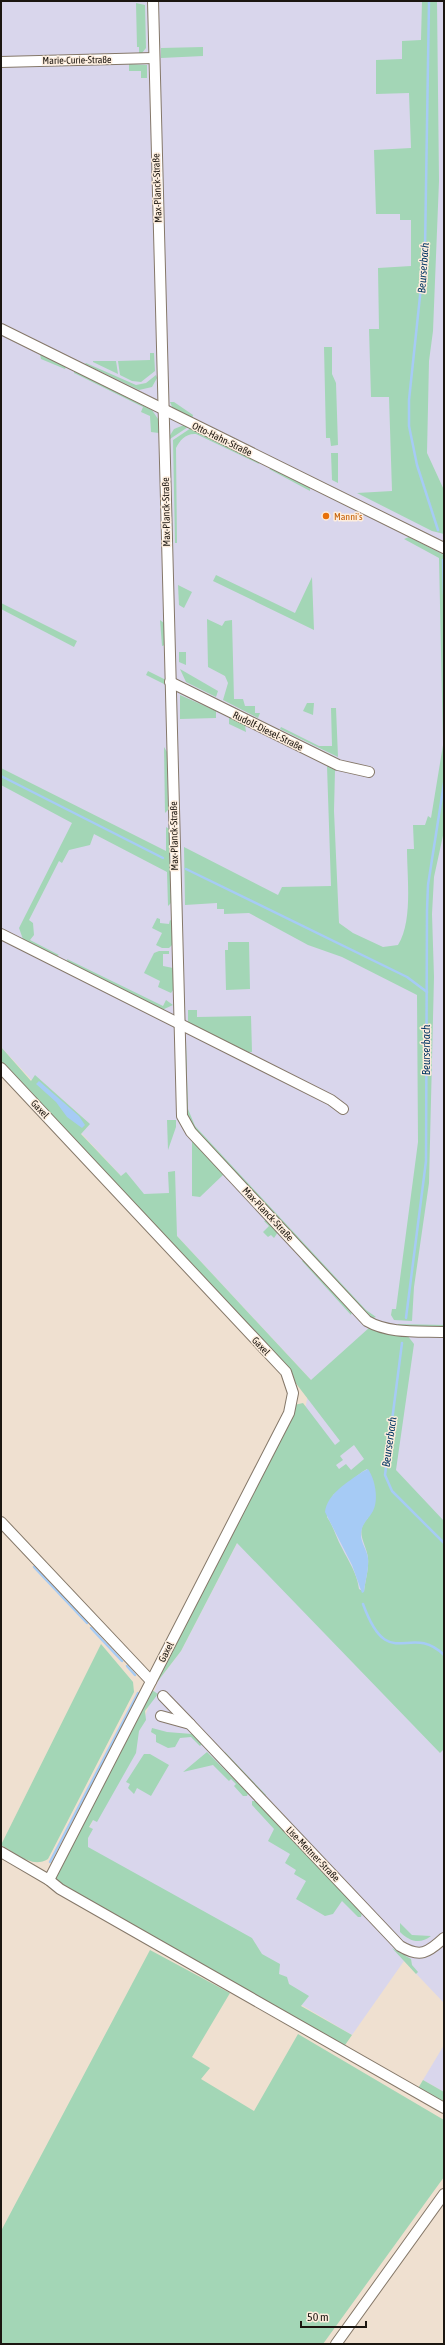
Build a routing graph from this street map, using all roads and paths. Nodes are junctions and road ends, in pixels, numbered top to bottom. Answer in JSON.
{"nodes":[{"id":1,"x":152,"y":1,"type":"edge"},
{"id":2,"x":154,"y":58,"type":"junction"},
{"id":3,"x":1,"y":62,"type":"edge"},
{"id":4,"x":1,"y":329,"type":"edge"},
{"id":5,"x":163,"y":410,"type":"junction"},
{"id":6,"x":444,"y":548,"type":"edge"},
{"id":7,"x":170,"y":682,"type":"junction"},
{"id":8,"x":369,"y":772,"type":"dead end"},
{"id":9,"x":1,"y":934,"type":"edge"},
{"id":10,"x":180,"y":1022,"type":"junction"},
{"id":11,"x":1,"y":1068,"type":"edge"},
{"id":12,"x":343,"y":1109,"type":"dead end"},
{"id":13,"x":444,"y":1332,"type":"edge"},
{"id":14,"x":1,"y":1522,"type":"edge"},
{"id":15,"x":151,"y":1681,"type":"junction"},
{"id":16,"x":163,"y":1696,"type":"dead end"},
{"id":17,"x":161,"y":1716,"type":"dead end"},
{"id":18,"x":190,"y":1724,"type":"junction"},
{"id":19,"x":1,"y":1852,"type":"edge"},
{"id":20,"x":49,"y":1880,"type":"junction"},
{"id":21,"x":444,"y":1938,"type":"edge"},
{"id":22,"x":444,"y":2108,"type":"edge"},
{"id":23,"x":444,"y":2194,"type":"edge"},
{"id":24,"x":336,"y":2344,"type":"edge"}],
"edges":[{"from":1,"to":2,"type":"street","name":"Max-Planck-Straße"},
{"from":2,"to":3,"type":"street","name":"Marie-Curie-Straße"},
{"from":2,"to":5,"type":"street","name":"Max-Planck-Straße"},
{"from":4,"to":5,"type":"street","name":"Otto-Hahn-Straße"},
{"from":5,"to":6,"type":"street","name":"Otto-Hahn-Straße"},
{"from":5,"to":7,"type":"street","name":"Max-Planck-Straße"},
{"from":7,"to":8,"type":"street","name":"Rudolf-Diesel-Straße"},
{"from":7,"to":10,"type":"street","name":"Max-Planck-Straße"},
{"from":9,"to":10,"type":"street"},
{"from":10,"to":12,"type":"street"},
{"from":10,"to":13,"type":"street","name":"Max-Planck-Straße"},
{"from":11,"to":15,"type":"street","name":"Gaxel"},
{"from":14,"to":15,"type":"street"},
{"from":15,"to":20,"type":"street","name":"Gaxel"},
{"from":16,"to":18,"type":"street","name":"Lise-Meitner-Straße"},
{"from":17,"to":18,"type":"street"},
{"from":18,"to":21,"type":"street","name":"Lise-Meitner-Straße"},
{"from":19,"to":20,"type":"street"},
{"from":20,"to":22,"type":"street"},
{"from":23,"to":24,"type":"street"}]}
